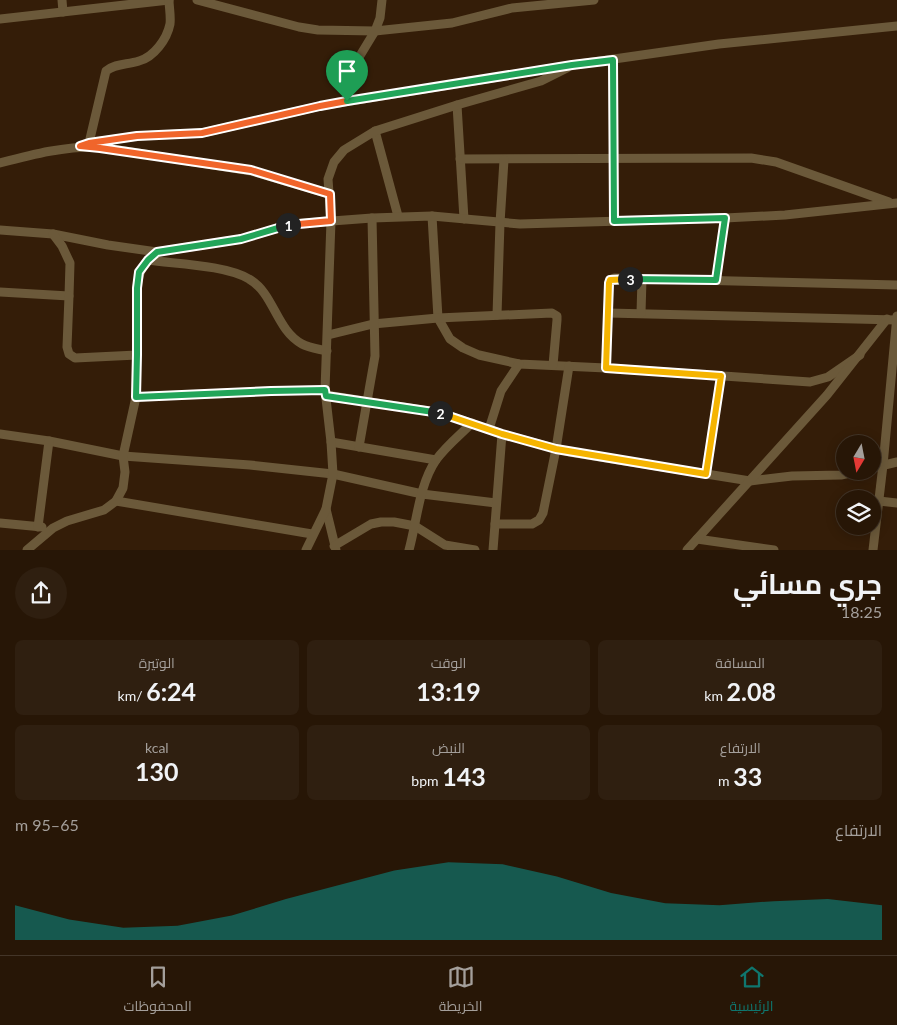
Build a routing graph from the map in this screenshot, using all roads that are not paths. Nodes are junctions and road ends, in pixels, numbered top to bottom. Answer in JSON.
{"nodes":[{"id":1,"x":62,"y":0,"type":"edge"},
{"id":2,"x":169,"y":0,"type":"edge"},
{"id":3,"x":197,"y":0,"type":"edge"},
{"id":4,"x":382,"y":0,"type":"edge"},
{"id":5,"x":594,"y":0,"type":"edge"},
{"id":6,"x":579,"y":1,"type":"edge"},
{"id":7,"x":63,"y":12,"type":"junction"},
{"id":8,"x":0,"y":19,"type":"edge"},
{"id":9,"x":897,"y":26,"type":"edge"},
{"id":10,"x":376,"y":31,"type":"junction"},
{"id":11,"x":613,"y":60,"type":"junction"},
{"id":12,"x":572,"y":65,"type":"junction"},
{"id":13,"x":347,"y":101,"type":"junction"},
{"id":14,"x":457,"y":105,"type":"junction"},
{"id":15,"x":375,"y":131,"type":"junction"},
{"id":16,"x":84,"y":145,"type":"junction"},
{"id":17,"x":460,"y":159,"type":"junction"},
{"id":18,"x":614,"y":159,"type":"junction"},
{"id":19,"x":504,"y":160,"type":"junction"},
{"id":20,"x":0,"y":163,"type":"edge"},
{"id":21,"x":330,"y":194,"type":"junction"},
{"id":22,"x":894,"y":203,"type":"edge"},
{"id":23,"x":398,"y":216,"type":"junction"},
{"id":24,"x":432,"y":216,"type":"junction"},
{"id":25,"x":372,"y":218,"type":"junction"},
{"id":26,"x":725,"y":218,"type":"junction"},
{"id":27,"x":464,"y":219,"type":"junction"},
{"id":28,"x":331,"y":221,"type":"junction"},
{"id":29,"x":614,"y":221,"type":"junction"},
{"id":30,"x":500,"y":223,"type":"junction"},
{"id":31,"x":0,"y":230,"type":"edge"},
{"id":32,"x":53,"y":234,"type":"junction"},
{"id":33,"x":157,"y":252,"type":"junction"},
{"id":34,"x":148,"y":260,"type":"junction"},
{"id":35,"x":642,"y":279,"type":"junction"},
{"id":36,"x":716,"y":280,"type":"junction"},
{"id":37,"x":897,"y":285,"type":"edge"},
{"id":38,"x":0,"y":292,"type":"edge"},
{"id":39,"x":69,"y":296,"type":"junction"},
{"id":40,"x":608,"y":313,"type":"junction"},
{"id":41,"x":641,"y":313,"type":"junction"},
{"id":42,"x":497,"y":315,"type":"junction"},
{"id":43,"x":897,"y":316,"type":"edge"},
{"id":44,"x":438,"y":318,"type":"junction"},
{"id":45,"x":893,"y":320,"type":"edge"},
{"id":46,"x":373,"y":324,"type":"junction"},
{"id":47,"x":328,"y":335,"type":"junction"},
{"id":48,"x":327,"y":351,"type":"junction"},
{"id":49,"x":137,"y":355,"type":"junction"},
{"id":50,"x":860,"y":355,"type":"junction"},
{"id":51,"x":519,"y":364,"type":"junction"},
{"id":52,"x":554,"y":365,"type":"junction"},
{"id":53,"x":569,"y":366,"type":"junction"},
{"id":54,"x":606,"y":368,"type":"junction"},
{"id":55,"x":721,"y":376,"type":"junction"},
{"id":56,"x":894,"y":384,"type":"edge"},
{"id":57,"x":325,"y":393,"type":"junction"},
{"id":58,"x":136,"y":397,"type":"junction"},
{"id":59,"x":368,"y":401,"type":"junction"},
{"id":60,"x":472,"y":423,"type":"junction"},
{"id":61,"x":489,"y":429,"type":"junction"},
{"id":62,"x":0,"y":434,"type":"edge"},
{"id":63,"x":502,"y":434,"type":"junction"},
{"id":64,"x":49,"y":441,"type":"junction"},
{"id":65,"x":331,"y":442,"type":"junction"},
{"id":66,"x":359,"y":447,"type":"junction"},
{"id":67,"x":556,"y":449,"type":"junction"},
{"id":68,"x":123,"y":456,"type":"junction"},
{"id":69,"x":436,"y":460,"type":"junction"},
{"id":70,"x":897,"y":462,"type":"edge"},
{"id":71,"x":884,"y":465,"type":"junction"},
{"id":72,"x":881,"y":466,"type":"edge"},
{"id":73,"x":333,"y":474,"type":"junction"},
{"id":74,"x":706,"y":474,"type":"junction"},
{"id":75,"x":836,"y":475,"type":"edge"},
{"id":76,"x":750,"y":481,"type":"junction"},
{"id":77,"x":881,"y":490,"type":"edge"},
{"id":78,"x":422,"y":494,"type":"junction"},
{"id":79,"x":116,"y":501,"type":"junction"},
{"id":80,"x":881,"y":501,"type":"edge"},
{"id":81,"x":496,"y":503,"type":"junction"},
{"id":82,"x":897,"y":503,"type":"edge"},
{"id":83,"x":326,"y":509,"type":"junction"},
{"id":84,"x":0,"y":523,"type":"edge"},
{"id":85,"x":495,"y":524,"type":"junction"},
{"id":86,"x":38,"y":526,"type":"junction"},
{"id":87,"x":415,"y":526,"type":"junction"},
{"id":88,"x":52,"y":528,"type":"junction"},
{"id":89,"x":312,"y":534,"type":"junction"},
{"id":90,"x":875,"y":535,"type":"edge"},
{"id":91,"x":697,"y":540,"type":"junction"},
{"id":92,"x":335,"y":548,"type":"edge"},
{"id":93,"x":27,"y":550,"type":"edge"},
{"id":94,"x":306,"y":550,"type":"edge"},
{"id":95,"x":409,"y":550,"type":"edge"},
{"id":96,"x":475,"y":550,"type":"edge"},
{"id":97,"x":493,"y":550,"type":"edge"},
{"id":98,"x":688,"y":550,"type":"edge"},
{"id":99,"x":774,"y":550,"type":"edge"},
{"id":100,"x":873,"y":550,"type":"edge"}],
"edges":[{"from":1,"to":7,"type":"street"},
{"from":2,"to":7,"type":"street"},
{"from":2,"to":16,"type":"street"},
{"from":3,"to":10,"type":"street"},
{"from":4,"to":10,"type":"street"},
{"from":5,"to":6,"type":"street"},
{"from":6,"to":10,"type":"street"},
{"from":7,"to":8,"type":"street"},
{"from":9,"to":11,"type":"street"},
{"from":10,"to":13,"type":"street"},
{"from":11,"to":12,"type":"street"},
{"from":11,"to":18,"type":"street"},
{"from":12,"to":13,"type":"street"},
{"from":12,"to":14,"type":"street"},
{"from":13,"to":16,"type":"street"},
{"from":14,"to":15,"type":"street"},
{"from":14,"to":17,"type":"street"},
{"from":15,"to":21,"type":"street"},
{"from":15,"to":23,"type":"street"},
{"from":16,"to":20,"type":"street"},
{"from":16,"to":21,"type":"street"},
{"from":17,"to":19,"type":"street"},
{"from":17,"to":27,"type":"street"},
{"from":18,"to":19,"type":"street"},
{"from":18,"to":22,"type":"street"},
{"from":18,"to":29,"type":"street"},
{"from":19,"to":30,"type":"street"},
{"from":21,"to":28,"type":"street"},
{"from":22,"to":26,"type":"street"},
{"from":23,"to":24,"type":"street"},
{"from":23,"to":25,"type":"street"},
{"from":24,"to":27,"type":"street"},
{"from":24,"to":44,"type":"street"},
{"from":25,"to":28,"type":"street"},
{"from":25,"to":46,"type":"street"},
{"from":26,"to":29,"type":"street"},
{"from":26,"to":36,"type":"street"},
{"from":27,"to":30,"type":"street"},
{"from":28,"to":33,"type":"street"},
{"from":28,"to":47,"type":"street"},
{"from":29,"to":30,"type":"street"},
{"from":30,"to":42,"type":"street"},
{"from":31,"to":32,"type":"street"},
{"from":32,"to":33,"type":"street"},
{"from":32,"to":39,"type":"street"},
{"from":33,"to":34,"type":"street"},
{"from":34,"to":48,"type":"street"},
{"from":34,"to":49,"type":"street"},
{"from":35,"to":36,"type":"street"},
{"from":35,"to":40,"type":"street"},
{"from":35,"to":41,"type":"street"},
{"from":36,"to":37,"type":"street"},
{"from":38,"to":39,"type":"street"},
{"from":39,"to":49,"type":"street"},
{"from":40,"to":41,"type":"street"},
{"from":40,"to":54,"type":"street"},
{"from":41,"to":45,"type":"street"},
{"from":42,"to":44,"type":"street"},
{"from":42,"to":52,"type":"street"},
{"from":43,"to":45,"type":"street"},
{"from":44,"to":46,"type":"street"},
{"from":44,"to":51,"type":"street"},
{"from":45,"to":50,"type":"street"},
{"from":45,"to":56,"type":"street"},
{"from":46,"to":47,"type":"street"},
{"from":46,"to":59,"type":"street"},
{"from":47,"to":48,"type":"street"},
{"from":48,"to":57,"type":"street"},
{"from":49,"to":58,"type":"street"},
{"from":50,"to":55,"type":"street"},
{"from":50,"to":76,"type":"street"},
{"from":51,"to":52,"type":"street"},
{"from":51,"to":61,"type":"street"},
{"from":52,"to":53,"type":"street"},
{"from":53,"to":54,"type":"street"},
{"from":53,"to":67,"type":"street"},
{"from":54,"to":55,"type":"street"},
{"from":55,"to":74,"type":"street"},
{"from":56,"to":71,"type":"street"},
{"from":57,"to":58,"type":"street"},
{"from":57,"to":59,"type":"street"},
{"from":57,"to":65,"type":"street"},
{"from":58,"to":68,"type":"street"},
{"from":59,"to":60,"type":"street"},
{"from":59,"to":66,"type":"street"},
{"from":60,"to":61,"type":"street"},
{"from":60,"to":69,"type":"street"},
{"from":61,"to":63,"type":"street"},
{"from":62,"to":64,"type":"street"},
{"from":63,"to":67,"type":"street"},
{"from":63,"to":81,"type":"street"},
{"from":64,"to":68,"type":"street"},
{"from":64,"to":86,"type":"street"},
{"from":65,"to":66,"type":"street"},
{"from":65,"to":73,"type":"street"},
{"from":66,"to":69,"type":"street"},
{"from":67,"to":74,"type":"street"},
{"from":67,"to":85,"type":"street"},
{"from":68,"to":73,"type":"street"},
{"from":68,"to":79,"type":"street"},
{"from":69,"to":78,"type":"street"},
{"from":70,"to":71,"type":"street"},
{"from":71,"to":72,"type":"street"},
{"from":71,"to":77,"type":"street"},
{"from":73,"to":78,"type":"street"},
{"from":73,"to":83,"type":"street"},
{"from":74,"to":76,"type":"street"},
{"from":75,"to":76,"type":"street"},
{"from":76,"to":91,"type":"street"},
{"from":78,"to":81,"type":"street"},
{"from":78,"to":87,"type":"street"},
{"from":79,"to":88,"type":"street"},
{"from":79,"to":89,"type":"street"},
{"from":80,"to":82,"type":"street"},
{"from":81,"to":85,"type":"street"},
{"from":83,"to":89,"type":"street"},
{"from":83,"to":92,"type":"street"},
{"from":84,"to":86,"type":"street"},
{"from":85,"to":97,"type":"street"},
{"from":86,"to":88,"type":"street"},
{"from":87,"to":92,"type":"street"},
{"from":87,"to":95,"type":"street"},
{"from":87,"to":96,"type":"street"},
{"from":88,"to":93,"type":"street"},
{"from":89,"to":94,"type":"street"},
{"from":90,"to":100,"type":"street"},
{"from":91,"to":98,"type":"street"},
{"from":91,"to":99,"type":"street"}]}
